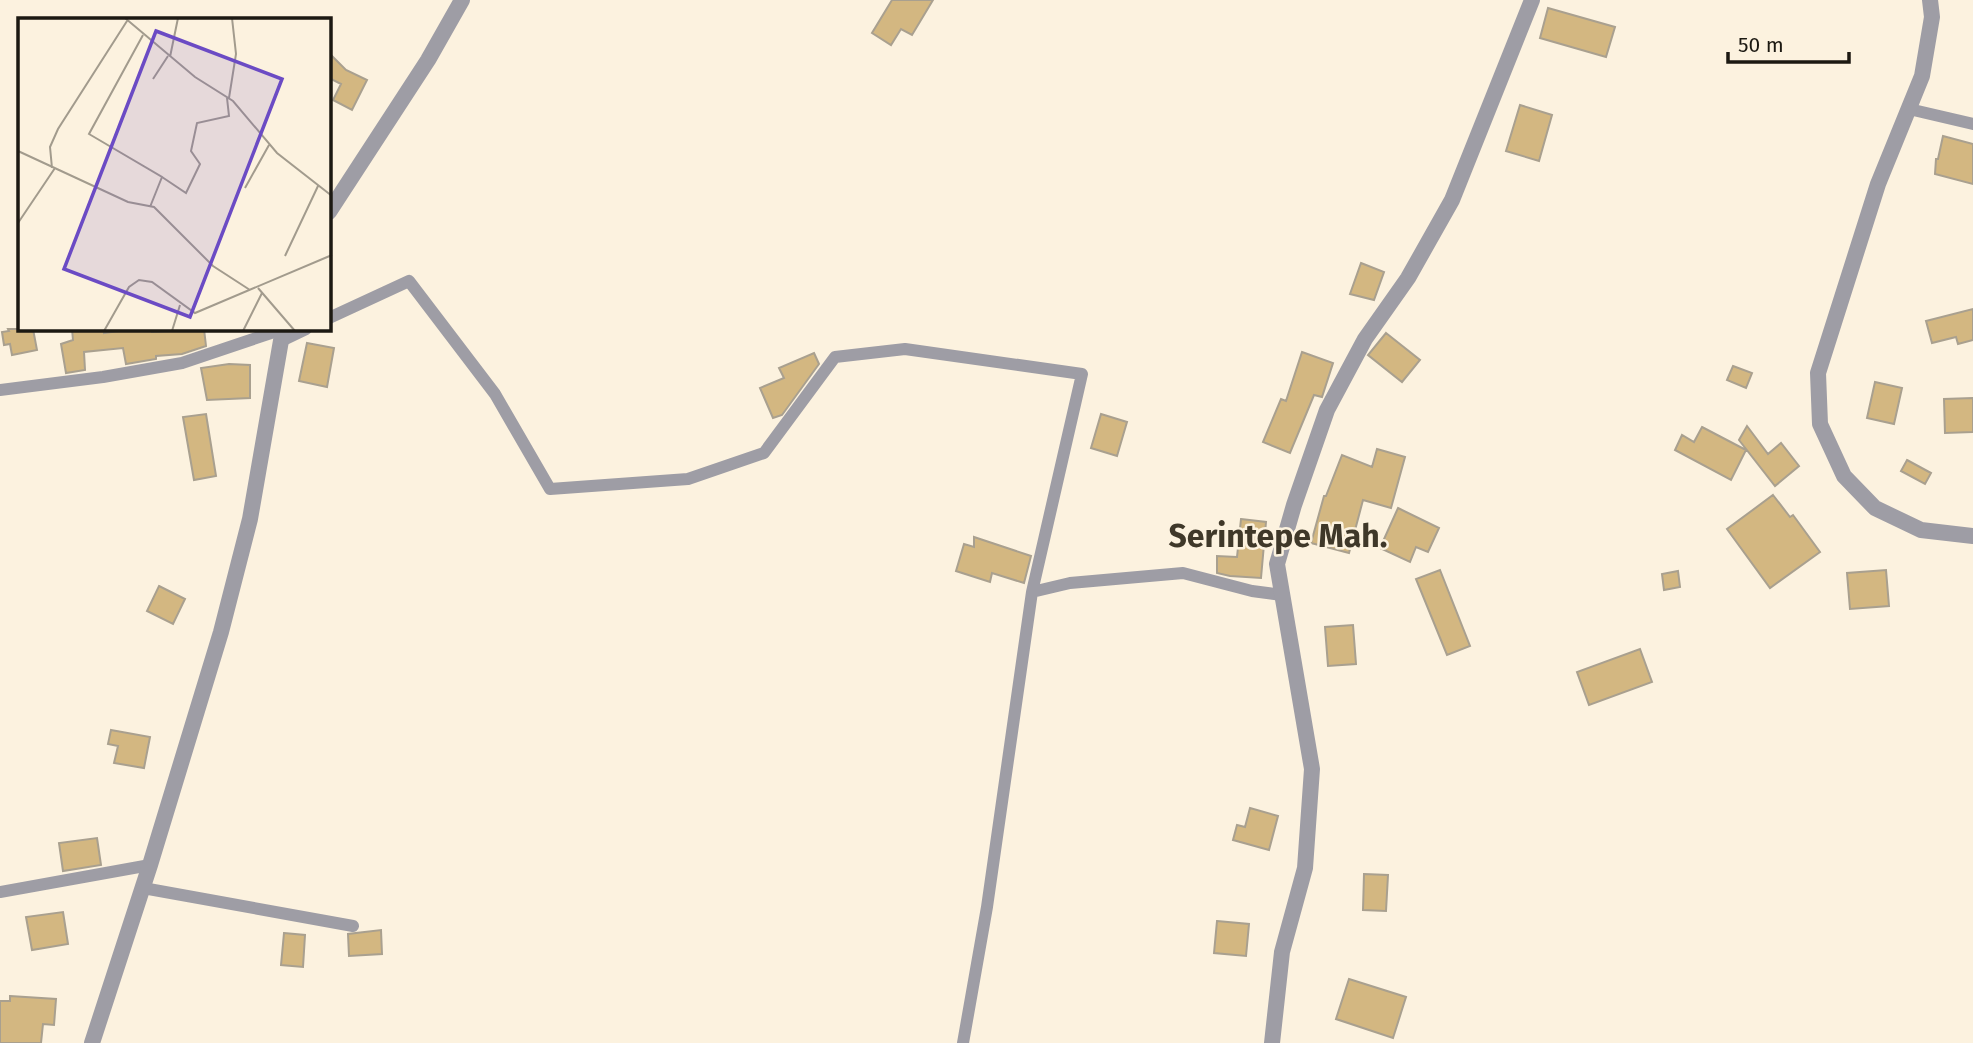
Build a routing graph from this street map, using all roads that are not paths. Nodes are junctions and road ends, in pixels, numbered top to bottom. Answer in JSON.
{"nodes":[{"id":1,"x":463,"y":0,"type":"edge"},
{"id":2,"x":1532,"y":0,"type":"edge"},
{"id":3,"x":1930,"y":0,"type":"edge"},
{"id":4,"x":1909,"y":109,"type":"junction"},
{"id":5,"x":1973,"y":124,"type":"edge"},
{"id":6,"x":331,"y":209,"type":"edge"},
{"id":7,"x":331,"y":317,"type":"edge"},
{"id":8,"x":283,"y":333,"type":"edge"},
{"id":9,"x":0,"y":390,"type":"edge"},
{"id":10,"x":1973,"y":536,"type":"edge"},
{"id":11,"x":1032,"y":592,"type":"junction"},
{"id":12,"x":1282,"y":596,"type":"junction"},
{"id":13,"x":150,"y":866,"type":"junction"},
{"id":14,"x":143,"y":888,"type":"junction"},
{"id":15,"x":0,"y":892,"type":"edge"},
{"id":16,"x":353,"y":926,"type":"dead end"},
{"id":17,"x":92,"y":1043,"type":"edge"},
{"id":18,"x":963,"y":1043,"type":"edge"},
{"id":19,"x":1272,"y":1043,"type":"edge"}],
"edges":[{"from":1,"to":6,"type":"street"},
{"from":2,"to":12,"type":"street"},
{"from":3,"to":4,"type":"street"},
{"from":4,"to":5,"type":"street"},
{"from":4,"to":10,"type":"street"},
{"from":7,"to":11,"type":"street"},
{"from":8,"to":9,"type":"street"},
{"from":8,"to":13,"type":"street"},
{"from":11,"to":12,"type":"street"},
{"from":11,"to":18,"type":"street"},
{"from":12,"to":19,"type":"street"},
{"from":13,"to":14,"type":"street"},
{"from":13,"to":15,"type":"street"},
{"from":14,"to":16,"type":"street"},
{"from":14,"to":17,"type":"street"}]}
